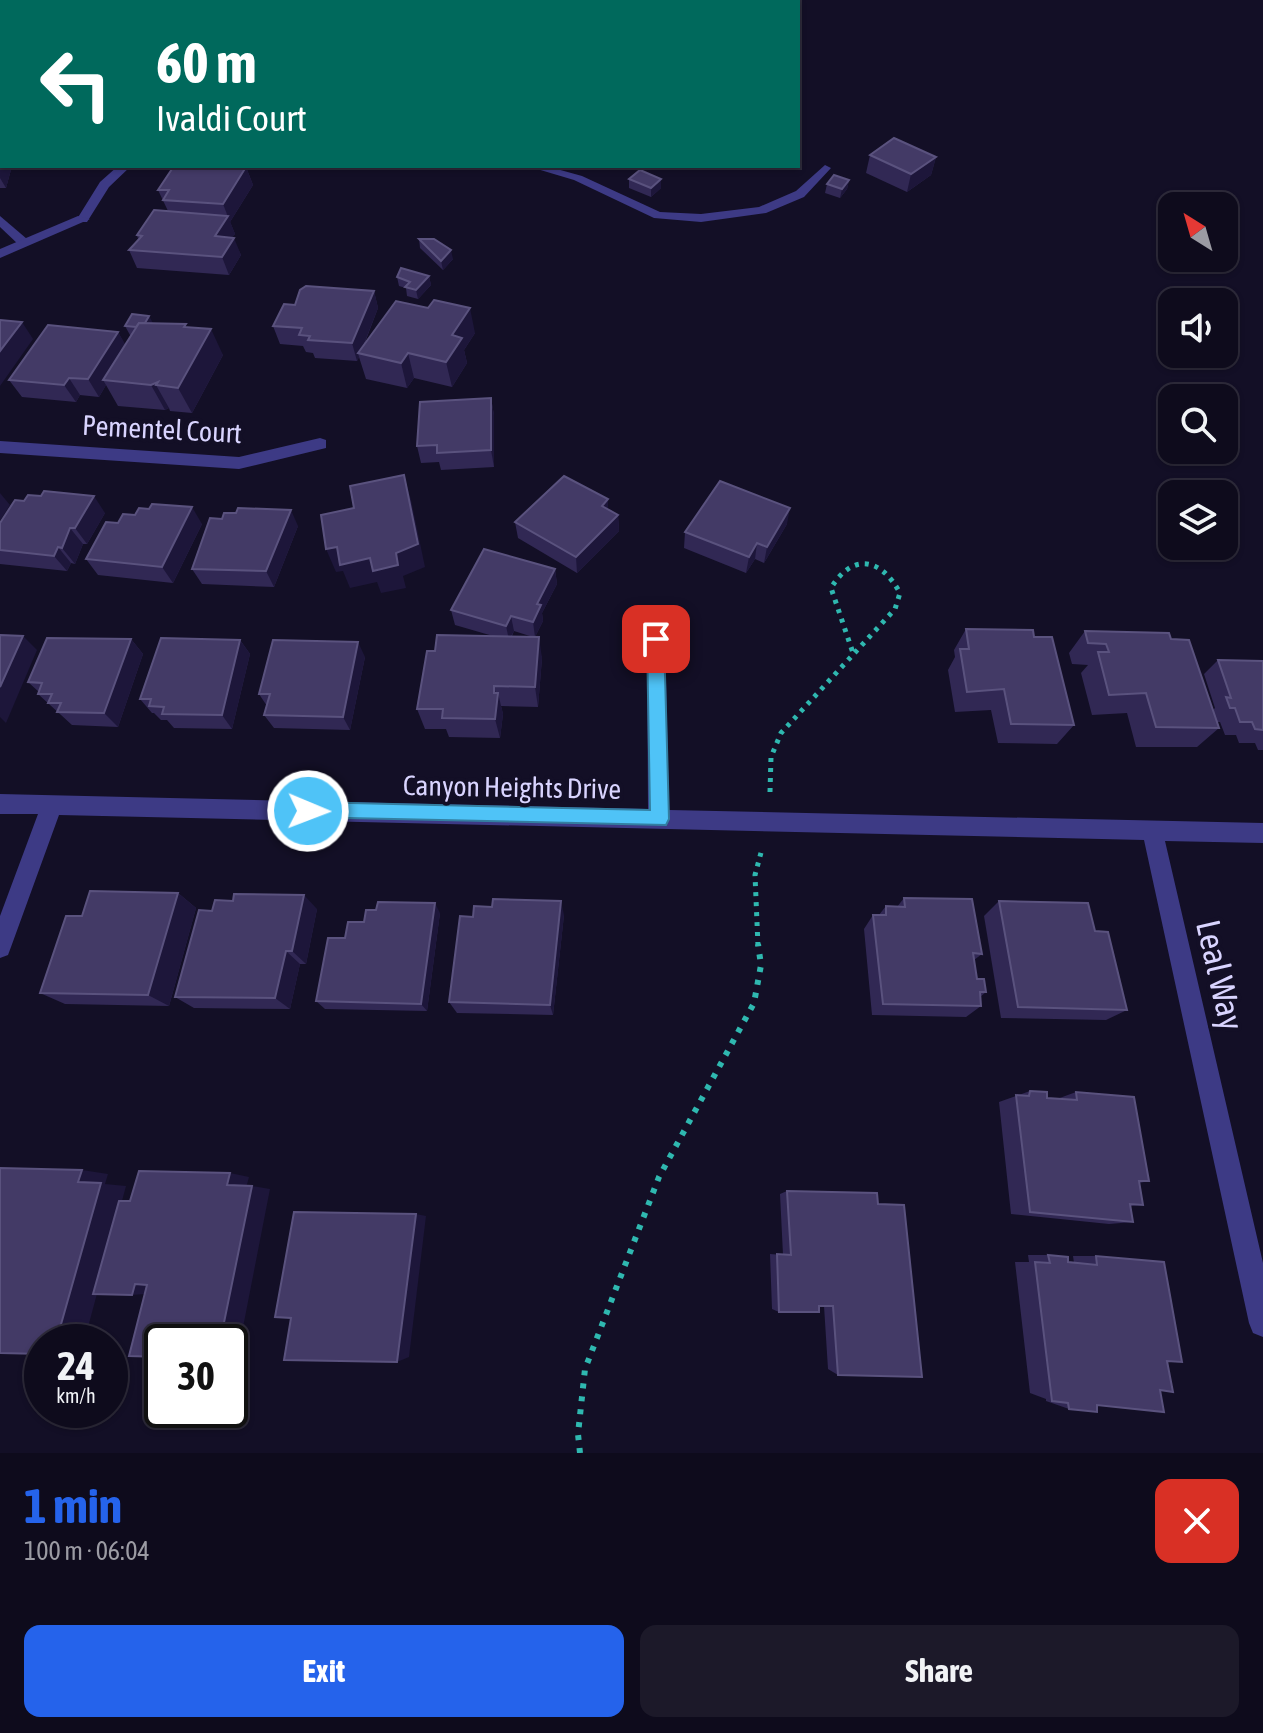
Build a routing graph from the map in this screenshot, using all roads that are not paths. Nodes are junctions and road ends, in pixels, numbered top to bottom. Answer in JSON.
{"nodes":[{"id":1,"x":123,"y":168,"type":"edge"},
{"id":2,"x":540,"y":168,"type":"edge"},
{"id":3,"x":825,"y":168,"type":"dead end"},
{"id":4,"x":83,"y":219,"type":"joint"},
{"id":5,"x":0,"y":220,"type":"edge"},
{"id":6,"x":23,"y":242,"type":"junction"},
{"id":7,"x":0,"y":254,"type":"edge"},
{"id":8,"x":320,"y":444,"type":"dead end"},
{"id":9,"x":0,"y":447,"type":"edge"},
{"id":10,"x":656,"y":639,"type":"dead end"},
{"id":11,"x":0,"y":804,"type":"edge"},
{"id":12,"x":52,"y":805,"type":"junction"},
{"id":13,"x":659,"y":819,"type":"junction"},
{"id":14,"x":1152,"y":830,"type":"junction"},
{"id":15,"x":1263,"y":833,"type":"edge"},
{"id":16,"x":0,"y":947,"type":"edge"},
{"id":17,"x":1263,"y":1323,"type":"edge"}],
"edges":[{"from":1,"to":4,"type":"lane"},
{"from":2,"to":3,"type":"lane"},
{"from":4,"to":6,"type":"street"},
{"from":5,"to":6,"type":"lane"},
{"from":6,"to":7,"type":"street"},
{"from":8,"to":9,"type":"street","name":"Pementel Court"},
{"from":10,"to":13,"type":"street"},
{"from":11,"to":12,"type":"street","name":"Canyon Heights Drive"},
{"from":12,"to":13,"type":"street","name":"Canyon Heights Drive"},
{"from":12,"to":16,"type":"street"},
{"from":13,"to":14,"type":"street","name":"Canyon Heights Drive"},
{"from":14,"to":15,"type":"street","name":"Canyon Heights Drive"},
{"from":14,"to":17,"type":"street","name":"Leal Way"}]}
